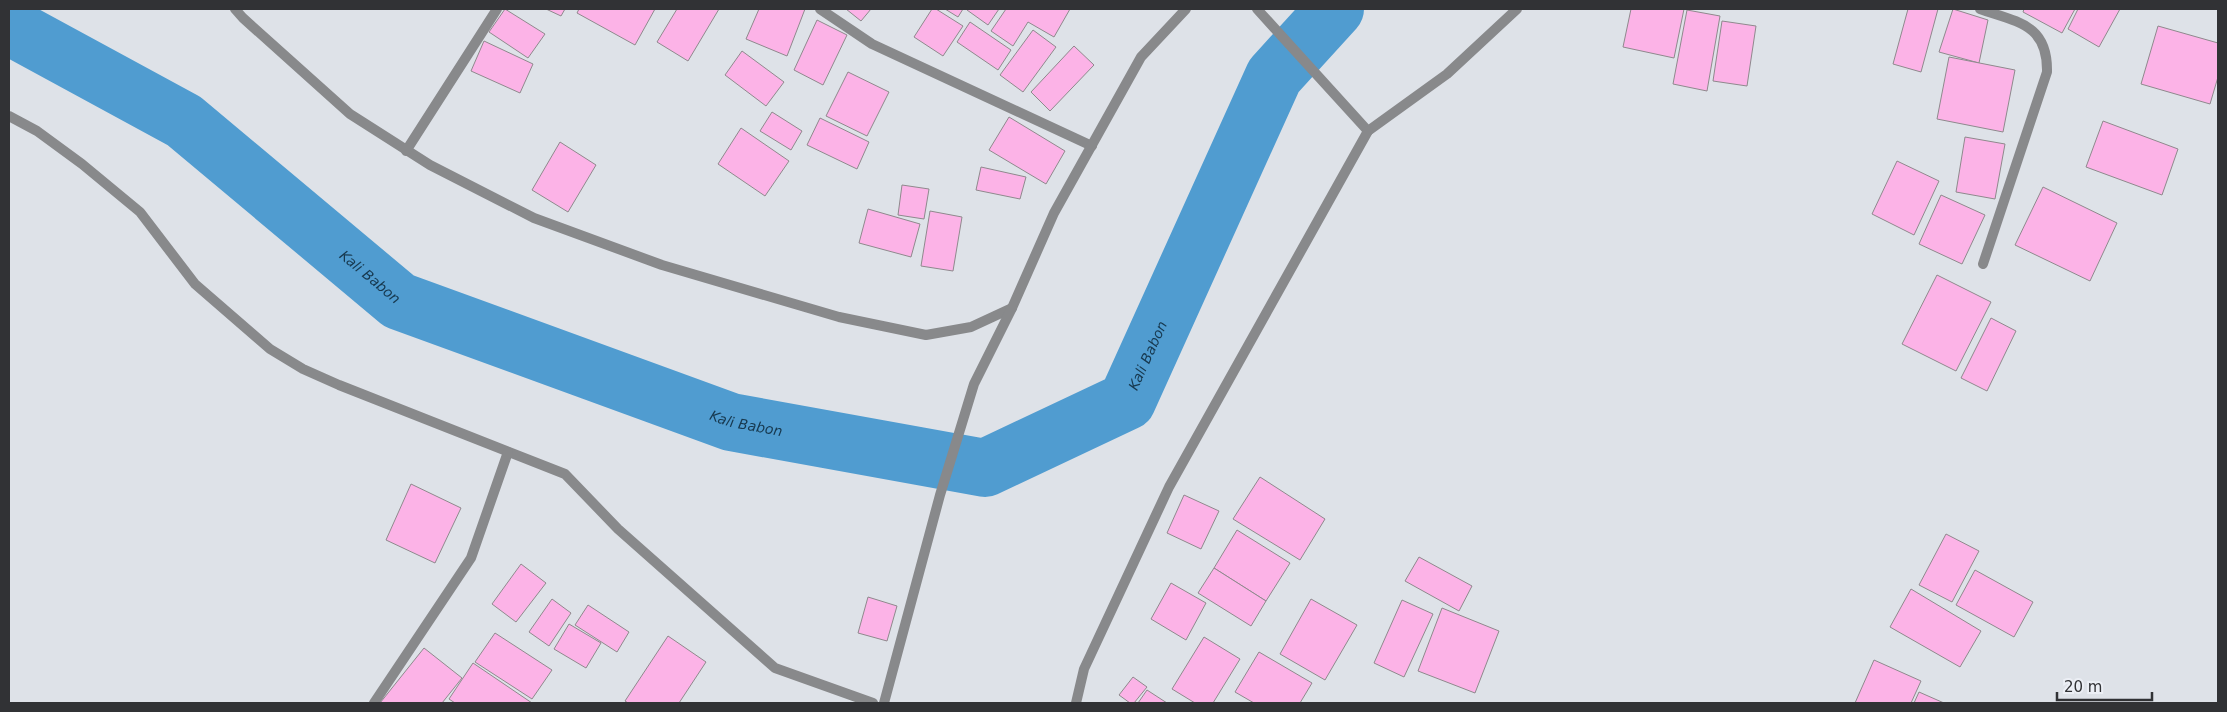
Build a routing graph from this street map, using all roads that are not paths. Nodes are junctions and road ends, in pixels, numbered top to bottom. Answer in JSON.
{"nodes":[{"id":1,"x":236,"y":9,"type":"edge"},
{"id":2,"x":497,"y":9,"type":"edge"},
{"id":3,"x":820,"y":9,"type":"edge"},
{"id":4,"x":1186,"y":9,"type":"edge"},
{"id":5,"x":1257,"y":9,"type":"edge"},
{"id":6,"x":1517,"y":9,"type":"edge"},
{"id":7,"x":1980,"y":9,"type":"edge"},
{"id":8,"x":9,"y":116,"type":"edge"},
{"id":9,"x":1368,"y":131,"type":"junction"},
{"id":10,"x":1092,"y":146,"type":"junction"},
{"id":11,"x":406,"y":151,"type":"junction"},
{"id":12,"x":1983,"y":264,"type":"dead end"},
{"id":13,"x":1012,"y":308,"type":"junction"},
{"id":14,"x":508,"y":452,"type":"junction"},
{"id":15,"x":374,"y":703,"type":"edge"},
{"id":16,"x":874,"y":703,"type":"edge"},
{"id":17,"x":884,"y":703,"type":"edge"},
{"id":18,"x":1076,"y":703,"type":"edge"}],
"edges":[{"from":1,"to":11,"type":"street"},
{"from":2,"to":11,"type":"street"},
{"from":3,"to":10,"type":"street"},
{"from":4,"to":10,"type":"street"},
{"from":5,"to":9,"type":"street"},
{"from":6,"to":9,"type":"street"},
{"from":7,"to":12,"type":"street"},
{"from":8,"to":14,"type":"street"},
{"from":9,"to":18,"type":"street"},
{"from":10,"to":13,"type":"street"},
{"from":11,"to":13,"type":"street"},
{"from":13,"to":17,"type":"street"},
{"from":14,"to":15,"type":"street"},
{"from":14,"to":16,"type":"street"}]}
